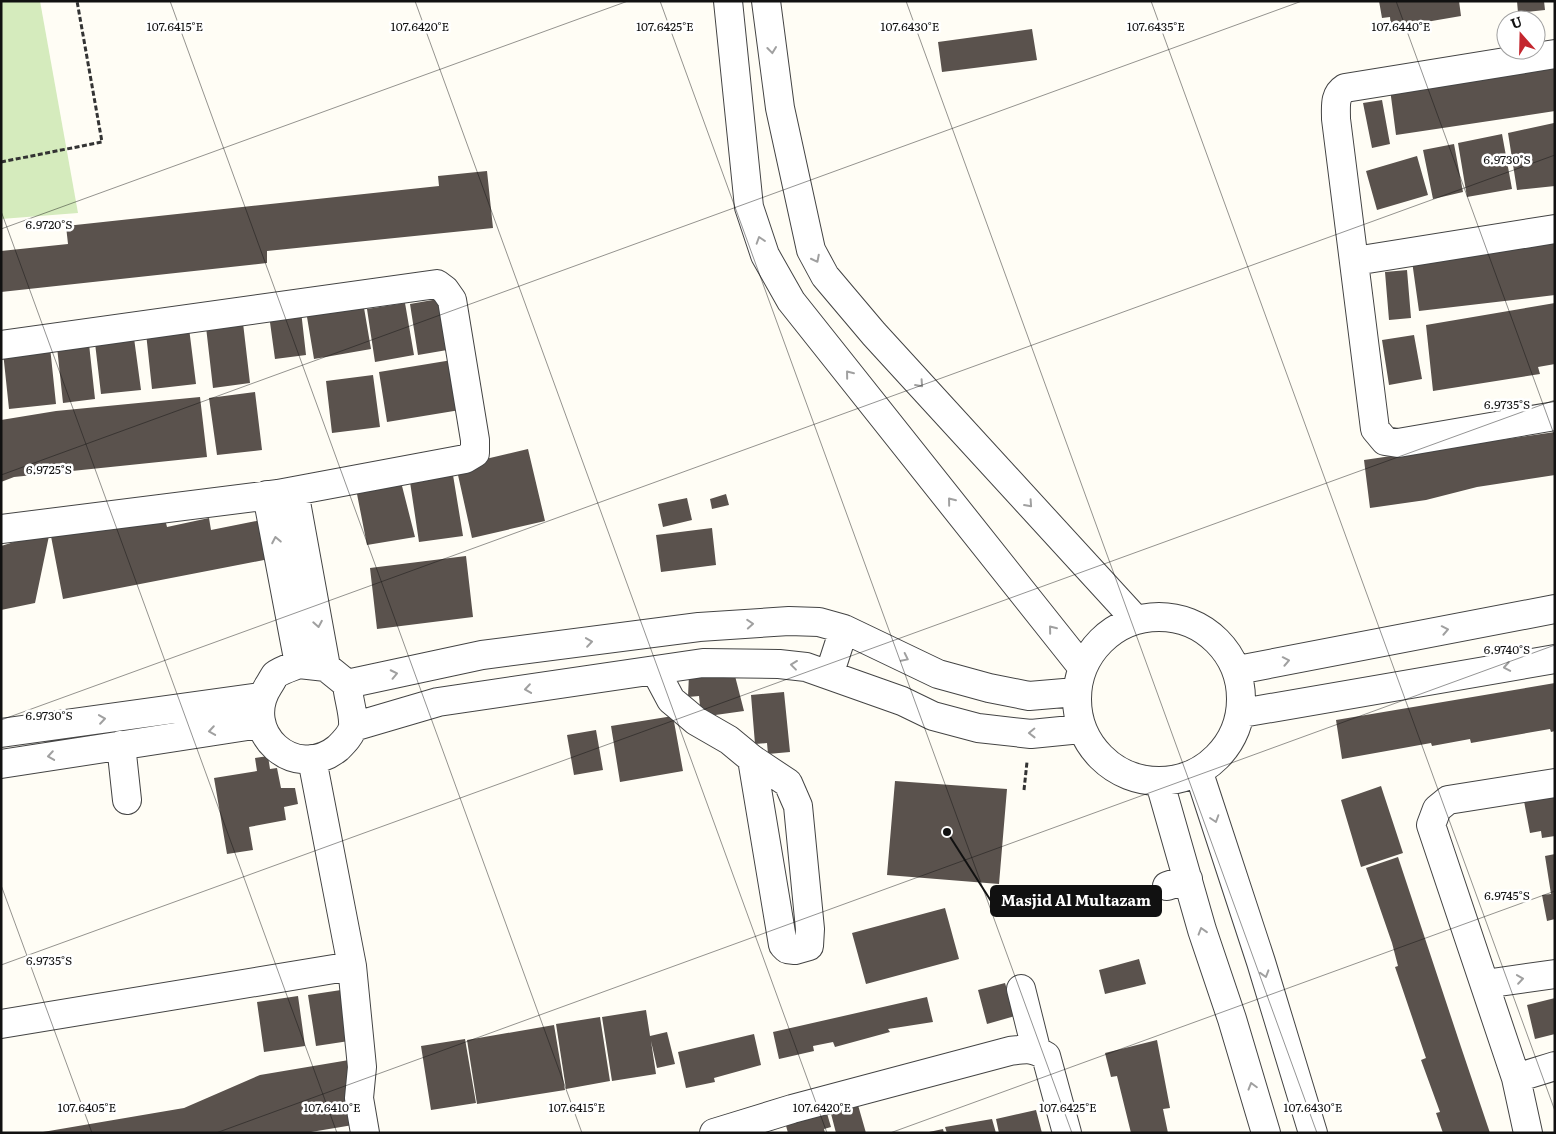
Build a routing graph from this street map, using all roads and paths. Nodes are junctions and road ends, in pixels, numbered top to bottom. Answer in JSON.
{"nodes":[{"id":1,"x":77,"y":1,"type":"edge"},
{"id":2,"x":728,"y":1,"type":"edge"},
{"id":3,"x":766,"y":1,"type":"edge"},
{"id":4,"x":1555,"y":54,"type":"edge"},
{"id":5,"x":780,"y":108,"type":"junction"},
{"id":6,"x":740,"y":111,"type":"junction"},
{"id":7,"x":1,"y":162,"type":"edge"},
{"id":8,"x":1555,"y":229,"type":"edge"},
{"id":9,"x":1355,"y":261,"type":"junction"},
{"id":10,"x":1,"y":345,"type":"edge"},
{"id":11,"x":1555,"y":416,"type":"edge"},
{"id":12,"x":294,"y":491,"type":"junction"},
{"id":13,"x":267,"y":495,"type":"junction"},
{"id":14,"x":1,"y":529,"type":"edge"},
{"id":15,"x":1555,"y":609,"type":"edge"},
{"id":16,"x":1136,"y":620,"type":"junction"},
{"id":17,"x":844,"y":629,"type":"junction"},
{"id":18,"x":550,"y":648,"type":"junction"},
{"id":19,"x":482,"y":654,"type":"junction"},
{"id":20,"x":1322,"y":654,"type":"junction"},
{"id":21,"x":1555,"y":658,"type":"edge"},
{"id":22,"x":313,"y":666,"type":"junction"},
{"id":23,"x":655,"y":670,"type":"junction"},
{"id":24,"x":1238,"y":670,"type":"junction"},
{"id":25,"x":829,"y":675,"type":"junction"},
{"id":26,"x":1079,"y":679,"type":"junction"},
{"id":27,"x":346,"y":684,"type":"junction"},
{"id":28,"x":554,"y":685,"type":"junction"},
{"id":29,"x":489,"y":695,"type":"junction"},
{"id":30,"x":261,"y":697,"type":"junction"},
{"id":31,"x":1329,"y":698,"type":"junction"},
{"id":32,"x":1242,"y":713,"type":"junction"},
{"id":33,"x":260,"y":724,"type":"junction"},
{"id":34,"x":353,"y":727,"type":"junction"},
{"id":35,"x":1081,"y":729,"type":"junction"},
{"id":36,"x":1,"y":733,"type":"edge"},
{"id":37,"x":121,"y":745,"type":"junction"},
{"id":38,"x":752,"y":759,"type":"junction"},
{"id":39,"x":312,"y":760,"type":"junction"},
{"id":40,"x":1,"y":764,"type":"edge"},
{"id":41,"x":1199,"y":773,"type":"junction"},
{"id":42,"x":1160,"y":783,"type":"junction"},
{"id":43,"x":1555,"y":783,"type":"edge"},
{"id":44,"x":127,"y":800,"type":"dead end"},
{"id":45,"x":805,"y":880,"type":"junction"},
{"id":46,"x":772,"y":882,"type":"junction"},
{"id":47,"x":352,"y":966,"type":"junction"},
{"id":48,"x":1555,"y":974,"type":"edge"},
{"id":49,"x":1485,"y":984,"type":"junction"},
{"id":50,"x":1022,"y":989,"type":"dead end"},
{"id":51,"x":1,"y":1024,"type":"edge"},
{"id":52,"x":1036,"y":1049,"type":"junction"},
{"id":53,"x":1555,"y":1066,"type":"edge"},
{"id":54,"x":362,"y":1067,"type":"junction"},
{"id":55,"x":1516,"y":1078,"type":"junction"},
{"id":56,"x":712,"y":1132,"type":"edge"},
{"id":57,"x":365,"y":1133,"type":"edge"},
{"id":58,"x":380,"y":1133,"type":"edge"},
{"id":59,"x":1067,"y":1133,"type":"edge"},
{"id":60,"x":1266,"y":1133,"type":"edge"},
{"id":61,"x":1313,"y":1133,"type":"edge"},
{"id":62,"x":1528,"y":1133,"type":"edge"}],
"edges":[{"from":1,"to":7,"type":"path"},
{"from":2,"to":6,"type":"street"},
{"from":3,"to":5,"type":"street","one_way":true},
{"from":4,"to":9,"type":"street"},
{"from":5,"to":6,"type":"street"},
{"from":5,"to":16,"type":"street","one_way":true},
{"from":26,"to":6,"type":"street","one_way":true},
{"from":8,"to":9,"type":"street"},
{"from":9,"to":11,"type":"street"},
{"from":10,"to":12,"type":"street"},
{"from":12,"to":13,"type":"street"},
{"from":12,"to":22,"type":"street","one_way":true},
{"from":13,"to":14,"type":"street"},
{"from":22,"to":13,"type":"street","one_way":true},
{"from":20,"to":15,"type":"street","one_way":true},
{"from":16,"to":24,"type":"street"},
{"from":16,"to":26,"type":"street"},
{"from":18,"to":17,"type":"street","one_way":true},
{"from":17,"to":25,"type":"street"},
{"from":17,"to":26,"type":"street","one_way":true},
{"from":18,"to":19,"type":"street"},
{"from":18,"to":28,"type":"street"},
{"from":27,"to":19,"type":"street","one_way":true},
{"from":19,"to":29,"type":"street"},
{"from":24,"to":20,"type":"street","one_way":true},
{"from":20,"to":31,"type":"street"},
{"from":21,"to":31,"type":"street","one_way":true},
{"from":22,"to":27,"type":"street"},
{"from":22,"to":30,"type":"street"},
{"from":25,"to":23,"type":"street","one_way":true},
{"from":23,"to":28,"type":"street"},
{"from":23,"to":38,"type":"street"},
{"from":24,"to":32,"type":"street"},
{"from":35,"to":25,"type":"street","one_way":true},
{"from":26,"to":35,"type":"street"},
{"from":27,"to":34,"type":"street"},
{"from":28,"to":29,"type":"street","one_way":true},
{"from":29,"to":34,"type":"street"},
{"from":30,"to":33,"type":"street"},
{"from":36,"to":30,"type":"street","one_way":true},
{"from":31,"to":32,"type":"street"},
{"from":32,"to":41,"type":"street"},
{"from":33,"to":37,"type":"street","one_way":true},
{"from":33,"to":39,"type":"street"},
{"from":34,"to":39,"type":"street"},
{"from":35,"to":42,"type":"street"},
{"from":37,"to":40,"type":"street","one_way":true},
{"from":37,"to":44,"type":"street"},
{"from":38,"to":45,"type":"street"},
{"from":38,"to":46,"type":"street"},
{"from":39,"to":47,"type":"street"},
{"from":41,"to":42,"type":"street"},
{"from":41,"to":61,"type":"street","one_way":true},
{"from":60,"to":42,"type":"street","one_way":true},
{"from":43,"to":49,"type":"street"},
{"from":45,"to":46,"type":"street"},
{"from":45,"to":46,"type":"street"},
{"from":47,"to":51,"type":"street"},
{"from":47,"to":54,"type":"street"},
{"from":49,"to":48,"type":"street","one_way":true},
{"from":49,"to":55,"type":"street"},
{"from":50,"to":52,"type":"street"},
{"from":52,"to":56,"type":"street"},
{"from":52,"to":59,"type":"street"},
{"from":53,"to":55,"type":"street"},
{"from":54,"to":57,"type":"street"},
{"from":54,"to":58,"type":"street"},
{"from":55,"to":62,"type":"street"}]}
